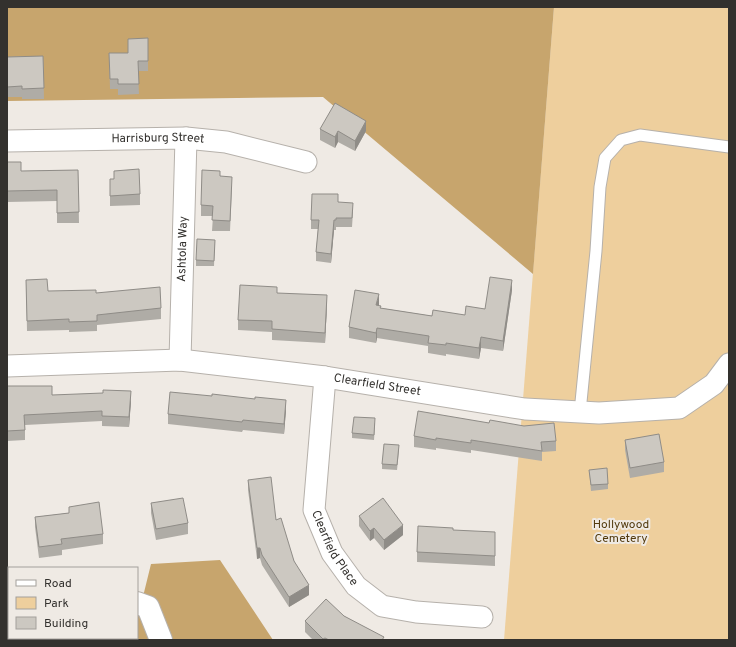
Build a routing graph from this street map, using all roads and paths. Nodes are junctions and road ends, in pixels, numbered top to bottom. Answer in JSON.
{"nodes":[{"id":1,"x":186,"y":138,"type":"junction"},
{"id":2,"x":7,"y":141,"type":"edge"},
{"id":3,"x":729,"y":146,"type":"edge"},
{"id":4,"x":306,"y":162,"type":"dead end"},
{"id":5,"x":180,"y":360,"type":"junction"},
{"id":6,"x":729,"y":364,"type":"edge"},
{"id":7,"x":7,"y":366,"type":"edge"},
{"id":8,"x":325,"y":377,"type":"junction"},
{"id":9,"x":580,"y":412,"type":"junction"},
{"id":10,"x":138,"y":603,"type":"edge"},
{"id":11,"x":482,"y":617,"type":"dead end"},
{"id":12,"x":161,"y":640,"type":"edge"}],
"edges":[{"from":1,"to":2,"type":"street","name":"Harrisburg Street"},
{"from":1,"to":4,"type":"street","name":"Harrisburg Street"},
{"from":1,"to":5,"type":"street","name":"Ashtola Way"},
{"from":3,"to":9,"type":"lane"},
{"from":5,"to":7,"type":"street","name":"Clearfield Street"},
{"from":5,"to":8,"type":"street","name":"Clearfield Street"},
{"from":6,"to":9,"type":"street","name":"Clearfield Street"},
{"from":8,"to":9,"type":"street","name":"Clearfield Street"},
{"from":8,"to":11,"type":"street","name":"Clearfield Place"},
{"from":10,"to":12,"type":"street"}]}
